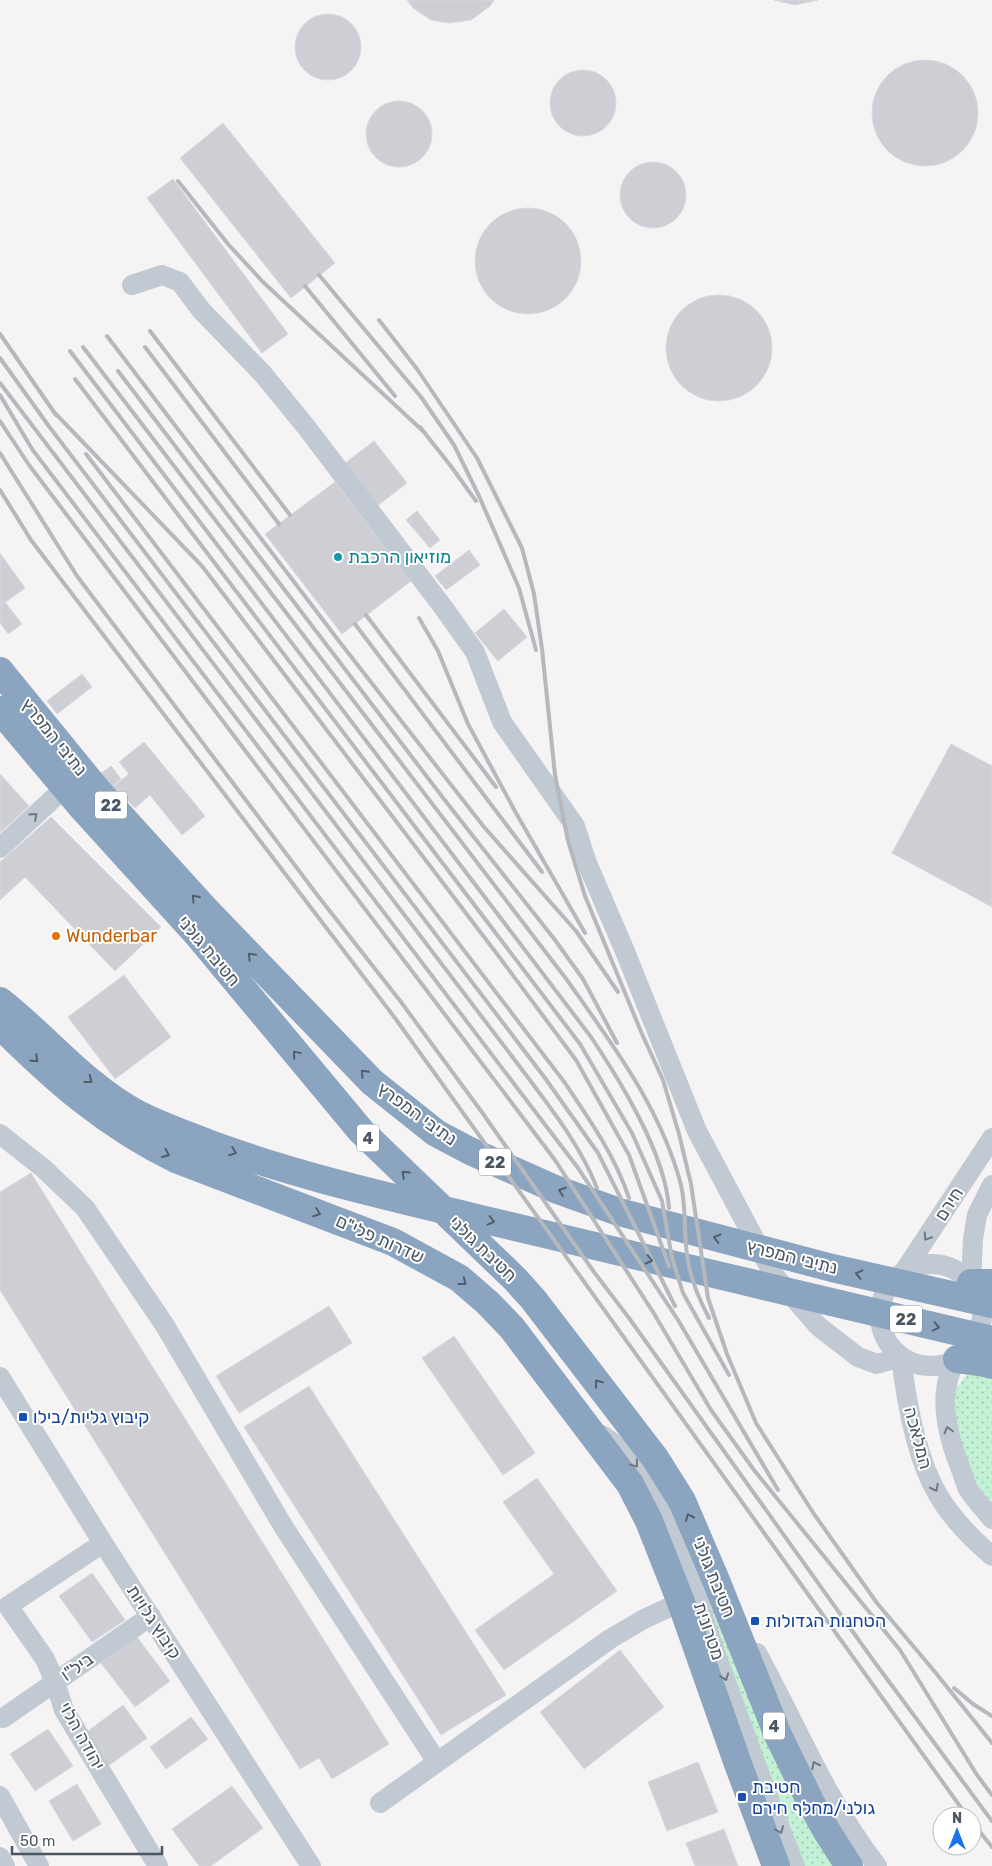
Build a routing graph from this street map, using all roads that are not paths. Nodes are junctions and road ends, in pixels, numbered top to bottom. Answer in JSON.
{"nodes":[{"id":1,"x":132,"y":285,"type":"dead end"},
{"id":2,"x":0,"y":671,"type":"edge"},
{"id":3,"x":0,"y":710,"type":"edge"},
{"id":4,"x":60,"y":780,"type":"junction"},
{"id":5,"x":0,"y":848,"type":"edge"},
{"id":6,"x":0,"y":1001,"type":"edge"},
{"id":7,"x":0,"y":1025,"type":"edge"},
{"id":8,"x":0,"y":1134,"type":"edge"},
{"id":9,"x":992,"y":1138,"type":"edge"},
{"id":10,"x":992,"y":1185,"type":"edge"},
{"id":11,"x":905,"y":1270,"type":"junction"},
{"id":12,"x":982,"y":1283,"type":"edge"},
{"id":13,"x":992,"y":1304,"type":"edge"},
{"id":14,"x":992,"y":1340,"type":"edge"},
{"id":15,"x":901,"y":1357,"type":"junction"},
{"id":16,"x":957,"y":1359,"type":"junction"},
{"id":17,"x":992,"y":1365,"type":"edge"},
{"id":18,"x":0,"y":1377,"type":"edge"},
{"id":19,"x":584,"y":1422,"type":"junction"},
{"id":20,"x":992,"y":1519,"type":"edge"},
{"id":21,"x":102,"y":1543,"type":"junction"},
{"id":22,"x":992,"y":1556,"type":"edge"},
{"id":23,"x":715,"y":1578,"type":"junction"},
{"id":24,"x":681,"y":1602,"type":"junction"},
{"id":25,"x":151,"y":1616,"type":"junction"},
{"id":26,"x":56,"y":1682,"type":"junction"},
{"id":27,"x":3,"y":1718,"type":"dead end"},
{"id":28,"x":437,"y":1762,"type":"junction"},
{"id":29,"x":0,"y":1796,"type":"edge"},
{"id":30,"x":380,"y":1803,"type":"dead end"},
{"id":31,"x":0,"y":1857,"type":"edge"},
{"id":32,"x":5,"y":1866,"type":"edge"},
{"id":33,"x":39,"y":1866,"type":"edge"},
{"id":34,"x":158,"y":1866,"type":"edge"},
{"id":35,"x":311,"y":1866,"type":"edge"},
{"id":36,"x":776,"y":1866,"type":"edge"},
{"id":37,"x":795,"y":1866,"type":"edge"},
{"id":38,"x":849,"y":1866,"type":"edge"},
{"id":39,"x":877,"y":1866,"type":"edge"}],
"edges":[{"from":1,"to":15,"type":"street"},
{"from":13,"to":2,"type":"highway","name":"נתיבי המפרץ","number":"22","one_way":true},
{"from":3,"to":4,"type":"highway","name":"חטיבת גולני","number":"4"},
{"from":5,"to":4,"type":"street","one_way":true},
{"from":23,"to":4,"type":"highway","name":"חטיבת גולני","number":"4","one_way":true},
{"from":6,"to":14,"type":"highway","name":"נתיבי המפרץ","number":"22","one_way":true},
{"from":7,"to":19,"type":"highway","name":"שדרות פלי\"ם","one_way":true},
{"from":8,"to":28,"type":"street"},
{"from":9,"to":11,"type":"street","name":"חירם","one_way":true},
{"from":10,"to":12,"type":"street","name":"חירם"},
{"from":11,"to":12,"type":"street"},
{"from":11,"to":15,"type":"street"},
{"from":12,"to":16,"type":"street"},
{"from":15,"to":16,"type":"street"},
{"from":15,"to":22,"type":"street","name":"המלאכה","one_way":true},
{"from":16,"to":17,"type":"highway"},
{"from":20,"to":16,"type":"street","name":"המלאכה","one_way":true},
{"from":18,"to":21,"type":"street","name":"קיבוץ גלויות"},
{"from":19,"to":24,"type":"highway","name":"שדרות פלי\"ם"},
{"from":19,"to":37,"type":"street","name":"מטרונית","one_way":true},
{"from":21,"to":25,"type":"street","name":"קיבוץ גלויות"},
{"from":21,"to":26,"type":"street","name":"יהודה הלוי"},
{"from":23,"to":38,"type":"highway","name":"חטיבת גולני","number":"4"},
{"from":39,"to":23,"type":"street","name":"מטרונית","one_way":true},
{"from":24,"to":28,"type":"street"},
{"from":24,"to":36,"type":"highway"},
{"from":25,"to":26,"type":"street","name":"ביל\"ו"},
{"from":25,"to":35,"type":"street","name":"קיבוץ גלויות"},
{"from":26,"to":27,"type":"street","name":"ביל\"ו"},
{"from":26,"to":34,"type":"street","name":"יהודה הלוי"},
{"from":28,"to":30,"type":"street"},
{"from":29,"to":33,"type":"street"},
{"from":31,"to":32,"type":"street"}]}
